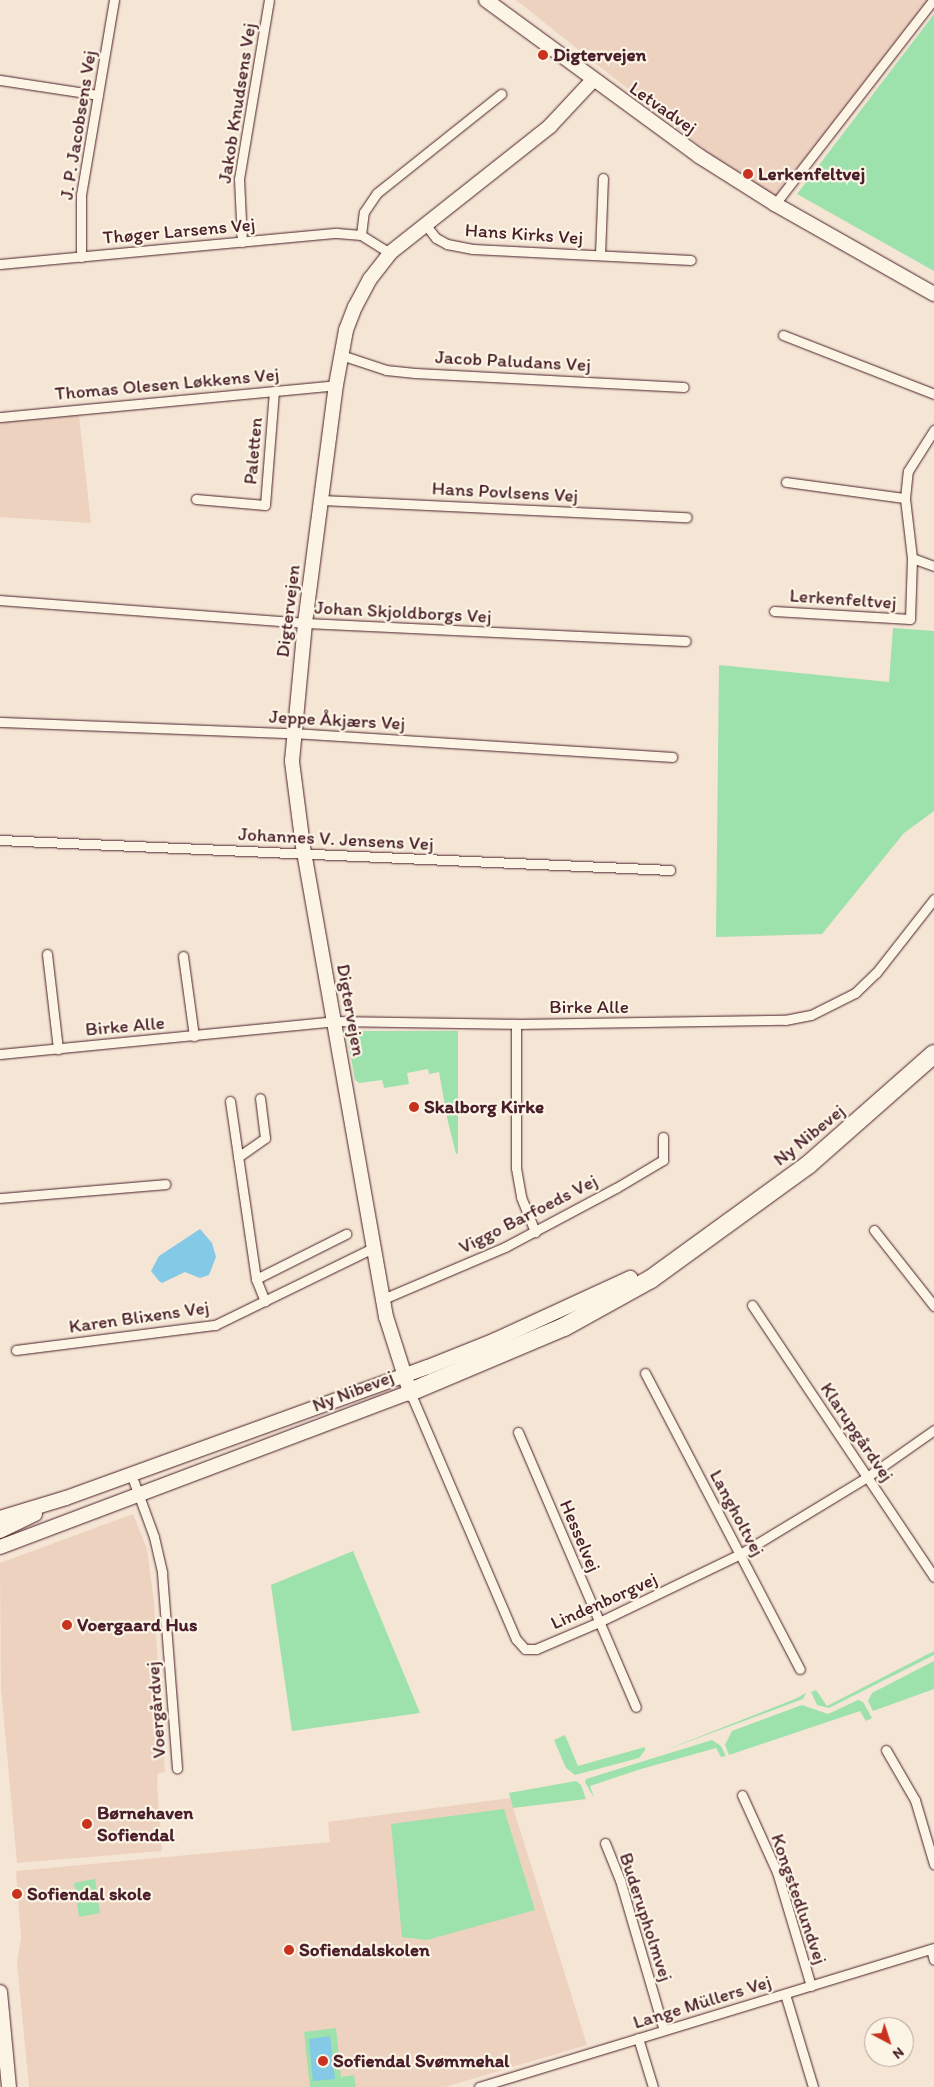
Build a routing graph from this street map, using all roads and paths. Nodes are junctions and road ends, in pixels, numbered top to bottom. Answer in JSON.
{"nodes":[{"id":1,"x":114,"y":0,"type":"edge"},
{"id":2,"x":269,"y":0,"type":"edge"},
{"id":3,"x":486,"y":0,"type":"edge"},
{"id":4,"x":933,"y":0,"type":"edge"},
{"id":5,"x":0,"y":80,"type":"edge"},
{"id":6,"x":593,"y":80,"type":"junction"},
{"id":7,"x":502,"y":94,"type":"dead end"},
{"id":8,"x":98,"y":96,"type":"junction"},
{"id":9,"x":603,"y":178,"type":"dead end"},
{"id":10,"x":775,"y":204,"type":"junction"},
{"id":11,"x":425,"y":224,"type":"junction"},
{"id":12,"x":361,"y":235,"type":"junction"},
{"id":13,"x":242,"y":242,"type":"junction"},
{"id":14,"x":390,"y":253,"type":"junction"},
{"id":15,"x":600,"y":255,"type":"junction"},
{"id":16,"x":81,"y":256,"type":"junction"},
{"id":17,"x":691,"y":260,"type":"dead end"},
{"id":18,"x":0,"y":264,"type":"edge"},
{"id":19,"x":934,"y":294,"type":"edge"},
{"id":20,"x":783,"y":335,"type":"dead end"},
{"id":21,"x":341,"y":355,"type":"junction"},
{"id":22,"x":336,"y":385,"type":"junction"},
{"id":23,"x":684,"y":387,"type":"dead end"},
{"id":24,"x":274,"y":390,"type":"junction"},
{"id":25,"x":934,"y":394,"type":"edge"},
{"id":26,"x":0,"y":417,"type":"edge"},
{"id":27,"x":934,"y":430,"type":"edge"},
{"id":28,"x":786,"y":482,"type":"dead end"},
{"id":29,"x":905,"y":498,"type":"junction"},
{"id":30,"x":196,"y":499,"type":"dead end"},
{"id":31,"x":322,"y":500,"type":"junction"},
{"id":32,"x":687,"y":517,"type":"dead end"},
{"id":33,"x":912,"y":558,"type":"junction"},
{"id":34,"x":934,"y":566,"type":"edge"},
{"id":35,"x":0,"y":600,"type":"edge"},
{"id":36,"x":774,"y":611,"type":"dead end"},
{"id":37,"x":305,"y":623,"type":"junction"},
{"id":38,"x":686,"y":640,"type":"dead end"},
{"id":39,"x":0,"y":722,"type":"edge"},
{"id":40,"x":293,"y":733,"type":"junction"},
{"id":41,"x":672,"y":757,"type":"dead end"},
{"id":42,"x":0,"y":840,"type":"edge"},
{"id":43,"x":304,"y":854,"type":"junction"},
{"id":44,"x":670,"y":870,"type":"dead end"},
{"id":45,"x":934,"y":899,"type":"edge"},
{"id":46,"x":47,"y":954,"type":"dead end"},
{"id":47,"x":184,"y":956,"type":"dead end"},
{"id":48,"x":334,"y":1021,"type":"junction"},
{"id":49,"x":516,"y":1024,"type":"junction"},
{"id":50,"x":194,"y":1036,"type":"junction"},
{"id":51,"x":58,"y":1049,"type":"junction"},
{"id":52,"x":0,"y":1054,"type":"edge"},
{"id":53,"x":934,"y":1054,"type":"edge"},
{"id":54,"x":260,"y":1098,"type":"dead end"},
{"id":55,"x":230,"y":1101,"type":"dead end"},
{"id":56,"x":663,"y":1137,"type":"dead end"},
{"id":57,"x":238,"y":1157,"type":"junction"},
{"id":58,"x":165,"y":1184,"type":"dead end"},
{"id":59,"x":0,"y":1198,"type":"edge"},
{"id":60,"x":874,"y":1230,"type":"dead end"},
{"id":61,"x":535,"y":1232,"type":"junction"},
{"id":62,"x":346,"y":1234,"type":"dead end"},
{"id":63,"x":704,"y":1240,"type":"junction"},
{"id":64,"x":373,"y":1248,"type":"junction"},
{"id":65,"x":630,"y":1278,"type":"joint"},
{"id":66,"x":256,"y":1279,"type":"junction"},
{"id":67,"x":383,"y":1299,"type":"junction"},
{"id":68,"x":265,"y":1301,"type":"junction"},
{"id":69,"x":752,"y":1305,"type":"dead end"},
{"id":70,"x":934,"y":1306,"type":"edge"},
{"id":71,"x":16,"y":1350,"type":"dead end"},
{"id":72,"x":645,"y":1373,"type":"dead end"},
{"id":73,"x":404,"y":1375,"type":"junction"},
{"id":74,"x":410,"y":1392,"type":"junction"},
{"id":75,"x":934,"y":1430,"type":"edge"},
{"id":76,"x":518,"y":1432,"type":"dead end"},
{"id":77,"x":130,"y":1474,"type":"junction"},
{"id":78,"x":867,"y":1477,"type":"junction"},
{"id":79,"x":138,"y":1495,"type":"junction"},
{"id":80,"x":66,"y":1498,"type":"junction"},
{"id":81,"x":0,"y":1518,"type":"edge"},
{"id":82,"x":0,"y":1531,"type":"edge"},
{"id":83,"x":0,"y":1547,"type":"edge"},
{"id":84,"x":740,"y":1554,"type":"junction"},
{"id":85,"x":934,"y":1577,"type":"edge"},
{"id":86,"x":599,"y":1622,"type":"junction"},
{"id":87,"x":800,"y":1669,"type":"dead end"},
{"id":88,"x":636,"y":1707,"type":"dead end"},
{"id":89,"x":886,"y":1750,"type":"dead end"},
{"id":90,"x":177,"y":1768,"type":"dead end"},
{"id":91,"x":742,"y":1795,"type":"dead end"},
{"id":92,"x":605,"y":1843,"type":"dead end"},
{"id":93,"x":934,"y":1864,"type":"edge"},
{"id":94,"x":932,"y":1949,"type":"edge"},
{"id":95,"x":934,"y":1960,"type":"edge"},
{"id":96,"x":811,"y":1986,"type":"junction"},
{"id":97,"x":0,"y":1992,"type":"edge"},
{"id":98,"x":785,"y":1994,"type":"junction"},
{"id":99,"x":664,"y":2030,"type":"junction"},
{"id":100,"x":638,"y":2038,"type":"junction"},
{"id":101,"x":483,"y":2086,"type":"edge"},
{"id":102,"x":9,"y":2087,"type":"edge"},
{"id":103,"x":653,"y":2087,"type":"edge"},
{"id":104,"x":813,"y":2087,"type":"edge"}],
"edges":[{"from":1,"to":8,"type":"street","name":"J. P. Jacobsens Vej"},
{"from":2,"to":13,"type":"street","name":"Jakob Knudsens Vej"},
{"from":3,"to":6,"type":"street","name":"Letvadvej"},
{"from":4,"to":10,"type":"street"},
{"from":5,"to":8,"type":"street"},
{"from":6,"to":10,"type":"street","name":"Letvadvej"},
{"from":6,"to":11,"type":"street","name":"Digtervejen"},
{"from":7,"to":12,"type":"street"},
{"from":8,"to":16,"type":"street","name":"J. P. Jacobsens Vej"},
{"from":9,"to":15,"type":"street","name":"Hans Kirks Vej"},
{"from":10,"to":19,"type":"street","name":"Letvadvej"},
{"from":11,"to":14,"type":"street","name":"Digtervejen"},
{"from":11,"to":15,"type":"street","name":"Hans Kirks Vej"},
{"from":12,"to":13,"type":"street","name":"Thøger Larsens Vej"},
{"from":12,"to":14,"type":"street","name":"Thøger Larsens Vej"},
{"from":13,"to":16,"type":"street","name":"Thøger Larsens Vej"},
{"from":14,"to":21,"type":"street","name":"Digtervejen"},
{"from":15,"to":17,"type":"street","name":"Hans Kirks Vej"},
{"from":16,"to":18,"type":"street","name":"Thøger Larsens Vej"},
{"from":20,"to":25,"type":"street"},
{"from":21,"to":22,"type":"street","name":"Digtervejen"},
{"from":21,"to":23,"type":"street","name":"Jacob Paludans Vej"},
{"from":22,"to":24,"type":"street","name":"Thomas Olesen Løkkens Vej"},
{"from":22,"to":31,"type":"street","name":"Digtervejen"},
{"from":24,"to":26,"type":"street","name":"Thomas Olesen Løkkens Vej"},
{"from":24,"to":30,"type":"street","name":"Paletten"},
{"from":27,"to":29,"type":"street","name":"Lerkenfeltvej"},
{"from":28,"to":29,"type":"street"},
{"from":29,"to":33,"type":"street","name":"Lerkenfeltvej"},
{"from":31,"to":32,"type":"street","name":"Hans Povlsens Vej"},
{"from":31,"to":37,"type":"street","name":"Digtervejen"},
{"from":33,"to":34,"type":"street"},
{"from":33,"to":36,"type":"street","name":"Lerkenfeltvej"},
{"from":35,"to":37,"type":"street","name":"Johan Skjoldborgs Vej"},
{"from":37,"to":38,"type":"street","name":"Johan Skjoldborgs Vej"},
{"from":37,"to":40,"type":"street","name":"Digtervejen"},
{"from":39,"to":40,"type":"street","name":"Jeppe Åkjærs Vej"},
{"from":40,"to":41,"type":"street","name":"Jeppe Åkjærs Vej"},
{"from":40,"to":43,"type":"street","name":"Digtervejen"},
{"from":42,"to":43,"type":"street","name":"Johannes V. Jensens Vej"},
{"from":43,"to":44,"type":"street","name":"Johannes V. Jensens Vej"},
{"from":43,"to":48,"type":"street","name":"Digtervejen"},
{"from":45,"to":49,"type":"street","name":"Birke Alle"},
{"from":46,"to":51,"type":"street"},
{"from":47,"to":50,"type":"street","name":"Birke Alle"},
{"from":48,"to":49,"type":"street","name":"Birke Alle"},
{"from":48,"to":50,"type":"street","name":"Birke Alle"},
{"from":48,"to":64,"type":"street","name":"Digtervejen"},
{"from":49,"to":61,"type":"street"},
{"from":50,"to":51,"type":"street","name":"Birke Alle"},
{"from":51,"to":52,"type":"street","name":"Birke Alle"},
{"from":53,"to":63,"type":"highway","name":"Ny Nibevej"},
{"from":54,"to":57,"type":"street"},
{"from":55,"to":57,"type":"street"},
{"from":56,"to":61,"type":"street","name":"Viggo Barfoeds Vej"},
{"from":57,"to":66,"type":"street"},
{"from":58,"to":59,"type":"street"},
{"from":60,"to":70,"type":"street"},
{"from":61,"to":67,"type":"street","name":"Viggo Barfoeds Vej"},
{"from":62,"to":66,"type":"street"},
{"from":63,"to":65,"type":"highway","name":"Ny Nibevej"},
{"from":63,"to":74,"type":"highway","name":"Ny Nibevej"},
{"from":64,"to":67,"type":"street","name":"Digtervejen"},
{"from":64,"to":68,"type":"street","name":"Karen Blixens Vej"},
{"from":65,"to":73,"type":"street","name":"Ny Nibevej"},
{"from":66,"to":68,"type":"street"},
{"from":67,"to":73,"type":"street","name":"Digtervejen"},
{"from":68,"to":71,"type":"street","name":"Karen Blixens Vej"},
{"from":69,"to":78,"type":"street","name":"Klarupgårdvej"},
{"from":72,"to":84,"type":"street","name":"Langholtvej"},
{"from":73,"to":74,"type":"street","name":"Digtervejen"},
{"from":73,"to":77,"type":"street","name":"Ny Nibevej"},
{"from":74,"to":79,"type":"street","name":"Ny Nibevej"},
{"from":74,"to":86,"type":"street","name":"Lindenborgvej"},
{"from":75,"to":78,"type":"street","name":"Lindenborgvej"},
{"from":76,"to":86,"type":"street","name":"Hesselvej"},
{"from":77,"to":79,"type":"street","name":"Voergårdvej"},
{"from":77,"to":80,"type":"street","name":"Ny Nibevej"},
{"from":78,"to":84,"type":"street","name":"Lindenborgvej"},
{"from":78,"to":85,"type":"street","name":"Klarupgårdvej"},
{"from":79,"to":83,"type":"street","name":"Ny Nibevej"},
{"from":79,"to":90,"type":"street","name":"Voergårdvej"},
{"from":80,"to":81,"type":"street","name":"Ny Nibevej"},
{"from":80,"to":82,"type":"street"},
{"from":84,"to":86,"type":"street","name":"Lindenborgvej"},
{"from":84,"to":87,"type":"street","name":"Langholtvej"},
{"from":86,"to":88,"type":"street","name":"Hesselvej"},
{"from":89,"to":93,"type":"street"},
{"from":91,"to":96,"type":"street","name":"Kongstedlundvej"},
{"from":92,"to":99,"type":"street","name":"Buderupholmvej"},
{"from":94,"to":95,"type":"street"},
{"from":94,"to":96,"type":"street","name":"Lange Müllers Vej"},
{"from":96,"to":98,"type":"street","name":"Lange Müllers Vej"},
{"from":97,"to":102,"type":"street"},
{"from":98,"to":99,"type":"street","name":"Lange Müllers Vej"},
{"from":98,"to":104,"type":"street"},
{"from":99,"to":100,"type":"street","name":"Lange Müllers Vej"},
{"from":100,"to":101,"type":"street","name":"Lange Müllers Vej"},
{"from":100,"to":103,"type":"street"}]}
